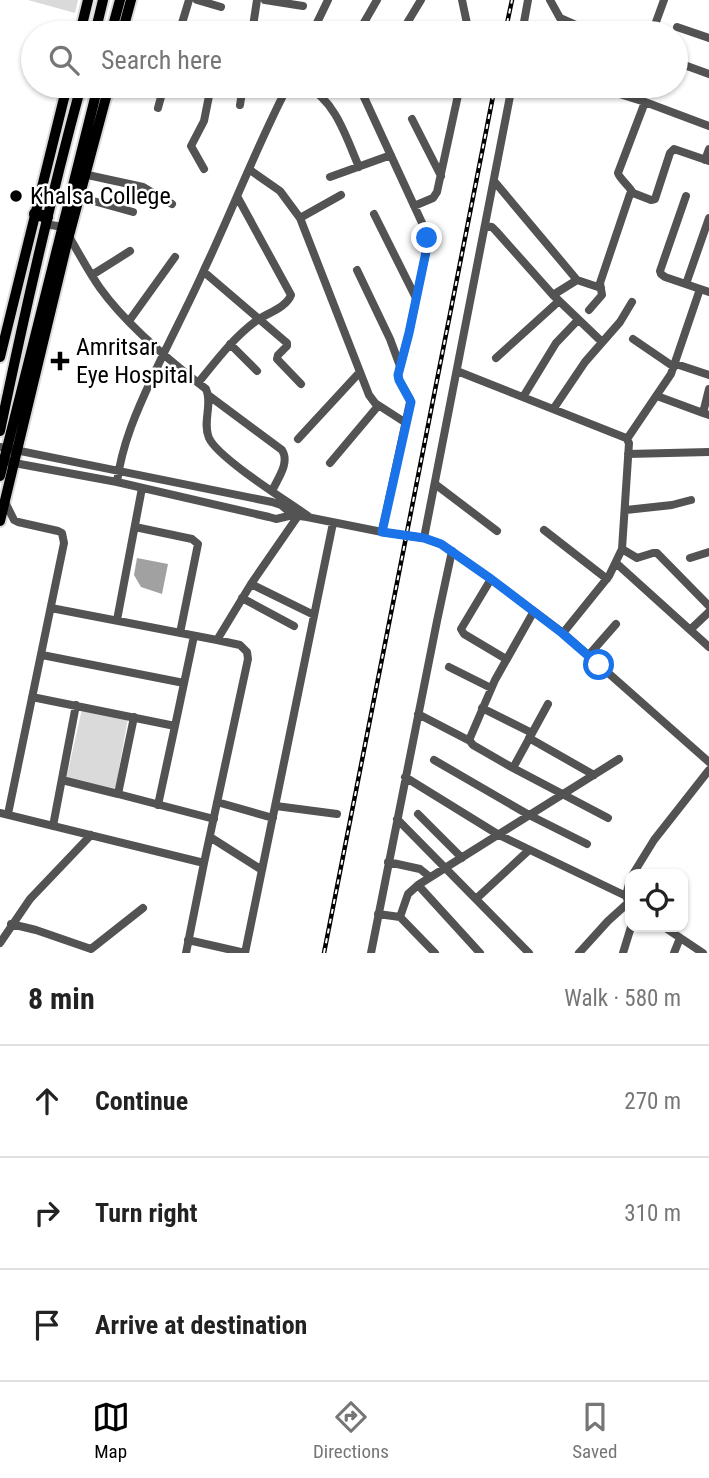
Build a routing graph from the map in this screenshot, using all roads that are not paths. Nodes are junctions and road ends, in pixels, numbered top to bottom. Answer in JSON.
{"nodes":[{"id":1,"x":88,"y":0,"type":"edge"},
{"id":2,"x":103,"y":0,"type":"edge"},
{"id":3,"x":120,"y":0,"type":"edge"},
{"id":4,"x":131,"y":0,"type":"edge"},
{"id":5,"x":188,"y":0,"type":"edge"},
{"id":6,"x":197,"y":0,"type":"edge"},
{"id":7,"x":257,"y":0,"type":"edge"},
{"id":8,"x":265,"y":0,"type":"edge"},
{"id":9,"x":328,"y":0,"type":"edge"},
{"id":10,"x":377,"y":0,"type":"edge"},
{"id":11,"x":421,"y":0,"type":"edge"},
{"id":12,"x":463,"y":0,"type":"edge"},
{"id":13,"x":528,"y":0,"type":"edge"},
{"id":14,"x":550,"y":0,"type":"edge"},
{"id":15,"x":664,"y":0,"type":"edge"},
{"id":16,"x":303,"y":6,"type":"dead end"},
{"id":17,"x":221,"y":7,"type":"dead end"},
{"id":18,"x":83,"y":21,"type":"edge"},
{"id":19,"x":98,"y":21,"type":"edge"},
{"id":20,"x":114,"y":21,"type":"edge"},
{"id":21,"x":125,"y":21,"type":"edge"},
{"id":22,"x":182,"y":21,"type":"edge"},
{"id":23,"x":254,"y":21,"type":"edge"},
{"id":24,"x":318,"y":21,"type":"edge"},
{"id":25,"x":365,"y":21,"type":"edge"},
{"id":26,"x":409,"y":21,"type":"edge"},
{"id":27,"x":467,"y":21,"type":"edge"},
{"id":28,"x":524,"y":21,"type":"edge"},
{"id":29,"x":567,"y":21,"type":"edge"},
{"id":30,"x":656,"y":21,"type":"edge"},
{"id":31,"x":688,"y":31,"type":"edge"},
{"id":32,"x":709,"y":38,"type":"edge"},
{"id":33,"x":688,"y":66,"type":"edge"},
{"id":34,"x":709,"y":74,"type":"edge"},
{"id":35,"x":65,"y":98,"type":"edge"},
{"id":36,"x":77,"y":98,"type":"edge"},
{"id":37,"x":96,"y":98,"type":"edge"},
{"id":38,"x":105,"y":98,"type":"edge"},
{"id":39,"x":161,"y":98,"type":"edge"},
{"id":40,"x":209,"y":98,"type":"edge"},
{"id":41,"x":241,"y":98,"type":"edge"},
{"id":42,"x":282,"y":98,"type":"edge"},
{"id":43,"x":324,"y":98,"type":"edge"},
{"id":44,"x":365,"y":98,"type":"edge"},
{"id":45,"x":457,"y":98,"type":"edge"},
{"id":46,"x":510,"y":98,"type":"edge"},
{"id":47,"x":633,"y":98,"type":"edge"},
{"id":48,"x":645,"y":102,"type":"junction"},
{"id":49,"x":240,"y":105,"type":"dead end"},
{"id":50,"x":158,"y":108,"type":"dead end"},
{"id":51,"x":412,"y":119,"type":"dead end"},
{"id":52,"x":709,"y":126,"type":"edge"},
{"id":53,"x":709,"y":149,"type":"edge"},
{"id":54,"x":391,"y":155,"type":"junction"},
{"id":55,"x":707,"y":161,"type":"edge"},
{"id":56,"x":359,"y":167,"type":"junction"},
{"id":57,"x":204,"y":169,"type":"dead end"},
{"id":58,"x":250,"y":170,"type":"junction"},
{"id":59,"x":81,"y":174,"type":"junction"},
{"id":60,"x":441,"y":176,"type":"junction"},
{"id":61,"x":330,"y":177,"type":"dead end"},
{"id":62,"x":494,"y":181,"type":"junction"},
{"id":63,"x":633,"y":193,"type":"junction"},
{"id":64,"x":341,"y":195,"type":"dead end"},
{"id":65,"x":686,"y":196,"type":"dead end"},
{"id":66,"x":79,"y":197,"type":"junction"},
{"id":67,"x":238,"y":198,"type":"junction"},
{"id":68,"x":172,"y":204,"type":"dead end"},
{"id":69,"x":414,"y":206,"type":"junction"},
{"id":70,"x":132,"y":212,"type":"dead end"},
{"id":71,"x":374,"y":214,"type":"dead end"},
{"id":72,"x":42,"y":218,"type":"junction"},
{"id":73,"x":300,"y":218,"type":"junction"},
{"id":74,"x":709,"y":218,"type":"edge"},
{"id":75,"x":485,"y":226,"type":"junction"},
{"id":76,"x":66,"y":232,"type":"junction"},
{"id":77,"x":130,"y":251,"type":"dead end"},
{"id":78,"x":175,"y":257,"type":"dead end"},
{"id":79,"x":357,"y":270,"type":"dead end"},
{"id":80,"x":204,"y":272,"type":"junction"},
{"id":81,"x":92,"y":275,"type":"junction"},
{"id":82,"x":577,"y":280,"type":"junction"},
{"id":83,"x":686,"y":284,"type":"junction"},
{"id":84,"x":601,"y":288,"type":"junction"},
{"id":85,"x":705,"y":291,"type":"edge"},
{"id":86,"x":416,"y":298,"type":"junction"},
{"id":87,"x":556,"y":298,"type":"junction"},
{"id":88,"x":632,"y":302,"type":"dead end"},
{"id":89,"x":589,"y":310,"type":"dead end"},
{"id":90,"x":259,"y":320,"type":"junction"},
{"id":91,"x":578,"y":320,"type":"junction"},
{"id":92,"x":129,"y":321,"type":"junction"},
{"id":93,"x":633,"y":339,"type":"dead end"},
{"id":94,"x":602,"y":342,"type":"junction"},
{"id":95,"x":230,"y":344,"type":"junction"},
{"id":96,"x":164,"y":353,"type":"junction"},
{"id":97,"x":0,"y":357,"type":"edge"},
{"id":98,"x":496,"y":358,"type":"dead end"},
{"id":99,"x":675,"y":365,"type":"junction"},
{"id":100,"x":400,"y":366,"type":"junction"},
{"id":101,"x":257,"y":371,"type":"dead end"},
{"id":102,"x":457,"y":371,"type":"junction"},
{"id":103,"x":359,"y":373,"type":"junction"},
{"id":104,"x":709,"y":375,"type":"edge"},
{"id":105,"x":198,"y":383,"type":"junction"},
{"id":106,"x":301,"y":384,"type":"dead end"},
{"id":107,"x":709,"y":389,"type":"edge"},
{"id":108,"x":208,"y":395,"type":"junction"},
{"id":109,"x":657,"y":396,"type":"junction"},
{"id":110,"x":523,"y":397,"type":"junction"},
{"id":111,"x":378,"y":405,"type":"junction"},
{"id":112,"x":554,"y":408,"type":"junction"},
{"id":113,"x":706,"y":414,"type":"edge"},
{"id":114,"x":406,"y":424,"type":"junction"},
{"id":115,"x":0,"y":431,"type":"edge"},
{"id":116,"x":298,"y":439,"type":"dead end"},
{"id":117,"x":627,"y":439,"type":"junction"},
{"id":118,"x":709,"y":452,"type":"edge"},
{"id":119,"x":628,"y":454,"type":"junction"},
{"id":120,"x":7,"y":455,"type":"edge"},
{"id":121,"x":330,"y":463,"type":"dead end"},
{"id":122,"x":118,"y":471,"type":"junction"},
{"id":123,"x":0,"y":476,"type":"edge"},
{"id":124,"x":117,"y":482,"type":"junction"},
{"id":125,"x":435,"y":484,"type":"junction"},
{"id":126,"x":142,"y":488,"type":"junction"},
{"id":127,"x":272,"y":491,"type":"junction"},
{"id":128,"x":691,"y":500,"type":"dead end"},
{"id":129,"x":5,"y":502,"type":"junction"},
{"id":130,"x":626,"y":510,"type":"junction"},
{"id":131,"x":295,"y":515,"type":"junction"},
{"id":132,"x":310,"y":518,"type":"junction"},
{"id":133,"x":0,"y":521,"type":"edge"},
{"id":134,"x":333,"y":523,"type":"junction"},
{"id":135,"x":135,"y":527,"type":"junction"},
{"id":136,"x":544,"y":530,"type":"dead end"},
{"id":137,"x":497,"y":531,"type":"dead end"},
{"id":138,"x":382,"y":532,"type":"junction"},
{"id":139,"x":424,"y":538,"type":"junction"},
{"id":140,"x":622,"y":549,"type":"junction"},
{"id":141,"x":453,"y":551,"type":"junction"},
{"id":142,"x":709,"y":552,"type":"edge"},
{"id":143,"x":690,"y":558,"type":"dead end"},
{"id":144,"x":616,"y":563,"type":"junction"},
{"id":145,"x":491,"y":579,"type":"junction"},
{"id":146,"x":607,"y":579,"type":"junction"},
{"id":147,"x":251,"y":584,"type":"junction"},
{"id":148,"x":242,"y":598,"type":"junction"},
{"id":149,"x":709,"y":606,"type":"edge"},
{"id":150,"x":51,"y":608,"type":"junction"},
{"id":151,"x":534,"y":611,"type":"junction"},
{"id":152,"x":709,"y":612,"type":"edge"},
{"id":153,"x":314,"y":615,"type":"junction"},
{"id":154,"x":117,"y":620,"type":"junction"},
{"id":155,"x":616,"y":624,"type":"dead end"},
{"id":156,"x":293,"y":626,"type":"dead end"},
{"id":157,"x":691,"y":629,"type":"junction"},
{"id":158,"x":180,"y":633,"type":"junction"},
{"id":159,"x":562,"y":633,"type":"junction"},
{"id":160,"x":194,"y":636,"type":"junction"},
{"id":161,"x":217,"y":640,"type":"junction"},
{"id":162,"x":709,"y":647,"type":"edge"},
{"id":163,"x":42,"y":655,"type":"junction"},
{"id":164,"x":588,"y":656,"type":"junction"},
{"id":165,"x":506,"y":659,"type":"junction"},
{"id":166,"x":449,"y":667,"type":"dead end"},
{"id":167,"x":184,"y":683,"type":"junction"},
{"id":168,"x":491,"y":688,"type":"junction"},
{"id":169,"x":32,"y":697,"type":"junction"},
{"id":170,"x":548,"y":704,"type":"dead end"},
{"id":171,"x":76,"y":705,"type":"junction"},
{"id":172,"x":482,"y":708,"type":"junction"},
{"id":173,"x":418,"y":714,"type":"junction"},
{"id":174,"x":134,"y":717,"type":"junction"},
{"id":175,"x":175,"y":726,"type":"junction"},
{"id":176,"x":530,"y":736,"type":"junction"},
{"id":177,"x":470,"y":741,"type":"junction"},
{"id":178,"x":620,"y":759,"type":"dead end"},
{"id":179,"x":434,"y":760,"type":"dead end"},
{"id":180,"x":513,"y":768,"type":"junction"},
{"id":181,"x":709,"y":769,"type":"edge"},
{"id":182,"x":594,"y":775,"type":"junction"},
{"id":183,"x":405,"y":778,"type":"junction"},
{"id":184,"x":62,"y":780,"type":"junction"},
{"id":185,"x":118,"y":794,"type":"junction"},
{"id":186,"x":562,"y":795,"type":"junction"},
{"id":187,"x":217,"y":802,"type":"junction"},
{"id":188,"x":158,"y":805,"type":"junction"},
{"id":189,"x":276,"y":806,"type":"junction"},
{"id":190,"x":4,"y":814,"type":"edge"},
{"id":191,"x":337,"y":814,"type":"dead end"},
{"id":192,"x":418,"y":814,"type":"dead end"},
{"id":193,"x":529,"y":815,"type":"junction"},
{"id":194,"x":214,"y":818,"type":"junction"},
{"id":195,"x":273,"y":818,"type":"junction"},
{"id":196,"x":608,"y":818,"type":"dead end"},
{"id":197,"x":397,"y":819,"type":"junction"},
{"id":198,"x":53,"y":826,"type":"junction"},
{"id":199,"x":91,"y":835,"type":"junction"},
{"id":200,"x":499,"y":835,"type":"junction"},
{"id":201,"x":210,"y":837,"type":"junction"},
{"id":202,"x":587,"y":844,"type":"dead end"},
{"id":203,"x":528,"y":851,"type":"junction"},
{"id":204,"x":462,"y":858,"type":"junction"},
{"id":205,"x":388,"y":862,"type":"junction"},
{"id":206,"x":204,"y":863,"type":"junction"},
{"id":207,"x":446,"y":867,"type":"junction"},
{"id":208,"x":636,"y":869,"type":"edge"},
{"id":209,"x":262,"y":870,"type":"junction"},
{"id":210,"x":430,"y":877,"type":"junction"},
{"id":211,"x":418,"y":885,"type":"junction"},
{"id":212,"x":477,"y":898,"type":"junction"},
{"id":213,"x":625,"y":899,"type":"edge"},
{"id":214,"x":625,"y":903,"type":"edge"},
{"id":215,"x":143,"y":908,"type":"dead end"},
{"id":216,"x":378,"y":914,"type":"junction"},
{"id":217,"x":400,"y":916,"type":"junction"},
{"id":218,"x":11,"y":924,"type":"junction"},
{"id":219,"x":629,"y":932,"type":"edge"},
{"id":220,"x":671,"y":932,"type":"edge"},
{"id":221,"x":680,"y":938,"type":"junction"},
{"id":222,"x":188,"y":940,"type":"junction"},
{"id":223,"x":0,"y":943,"type":"edge"},
{"id":224,"x":95,"y":951,"type":"edge"},
{"id":225,"x":186,"y":953,"type":"edge"},
{"id":226,"x":245,"y":953,"type":"edge"},
{"id":227,"x":371,"y":953,"type":"edge"},
{"id":228,"x":435,"y":953,"type":"edge"},
{"id":229,"x":480,"y":953,"type":"edge"},
{"id":230,"x":530,"y":953,"type":"edge"},
{"id":231,"x":579,"y":953,"type":"edge"},
{"id":232,"x":623,"y":953,"type":"edge"},
{"id":233,"x":674,"y":953,"type":"edge"},
{"id":234,"x":703,"y":953,"type":"edge"}],
"edges":[{"from":1,"to":18,"type":"main road"},
{"from":2,"to":19,"type":"main road"},
{"from":3,"to":20,"type":"main road"},
{"from":4,"to":21,"type":"main road"},
{"from":5,"to":22,"type":"street"},
{"from":6,"to":17,"type":"street"},
{"from":7,"to":23,"type":"street"},
{"from":8,"to":16,"type":"street"},
{"from":9,"to":24,"type":"street"},
{"from":10,"to":25,"type":"street"},
{"from":11,"to":26,"type":"street"},
{"from":12,"to":27,"type":"street"},
{"from":13,"to":28,"type":"street"},
{"from":14,"to":29,"type":"street"},
{"from":15,"to":30,"type":"street"},
{"from":31,"to":32,"type":"street"},
{"from":33,"to":34,"type":"street"},
{"from":35,"to":72,"type":"main road"},
{"from":36,"to":72,"type":"main road"},
{"from":37,"to":59,"type":"main road"},
{"from":38,"to":59,"type":"main road"},
{"from":39,"to":50,"type":"street"},
{"from":40,"to":57,"type":"street"},
{"from":41,"to":49,"type":"street"},
{"from":42,"to":58,"type":"street"},
{"from":43,"to":56,"type":"street"},
{"from":44,"to":54,"type":"street"},
{"from":45,"to":60,"type":"street"},
{"from":46,"to":62,"type":"street"},
{"from":47,"to":48,"type":"street"},
{"from":48,"to":52,"type":"street"},
{"from":48,"to":63,"type":"street"},
{"from":51,"to":60,"type":"street"},
{"from":53,"to":55,"type":"street"},
{"from":54,"to":56,"type":"street"},
{"from":54,"to":69,"type":"street"},
{"from":55,"to":63,"type":"street"},
{"from":56,"to":61,"type":"street"},
{"from":58,"to":67,"type":"street"},
{"from":58,"to":73,"type":"street"},
{"from":59,"to":66,"type":"main road"},
{"from":59,"to":68,"type":"street"},
{"from":59,"to":76,"type":"main road"},
{"from":60,"to":69,"type":"street"},
{"from":62,"to":75,"type":"street"},
{"from":62,"to":82,"type":"street"},
{"from":63,"to":84,"type":"street"},
{"from":64,"to":73,"type":"street"},
{"from":65,"to":83,"type":"street"},
{"from":66,"to":70,"type":"street"},
{"from":66,"to":76,"type":"main road"},
{"from":67,"to":80,"type":"street"},
{"from":67,"to":90,"type":"street"},
{"from":69,"to":86,"type":"street"},
{"from":71,"to":86,"type":"street"},
{"from":72,"to":76,"type":"street"},
{"from":72,"to":97,"type":"main road"},
{"from":72,"to":115,"type":"main road"},
{"from":73,"to":103,"type":"street"},
{"from":74,"to":83,"type":"street"},
{"from":75,"to":87,"type":"street"},
{"from":75,"to":102,"type":"street"},
{"from":76,"to":81,"type":"street"},
{"from":76,"to":120,"type":"main road"},
{"from":77,"to":81,"type":"street"},
{"from":78,"to":92,"type":"street"},
{"from":79,"to":100,"type":"street"},
{"from":80,"to":90,"type":"street"},
{"from":80,"to":96,"type":"street"},
{"from":81,"to":92,"type":"street"},
{"from":82,"to":84,"type":"street"},
{"from":82,"to":87,"type":"street"},
{"from":83,"to":85,"type":"street"},
{"from":84,"to":89,"type":"street"},
{"from":85,"to":99,"type":"street"},
{"from":86,"to":100,"type":"street"},
{"from":87,"to":91,"type":"street"},
{"from":87,"to":98,"type":"street"},
{"from":88,"to":94,"type":"street"},
{"from":90,"to":95,"type":"street"},
{"from":90,"to":106,"type":"street"},
{"from":91,"to":94,"type":"street"},
{"from":91,"to":110,"type":"street"},
{"from":92,"to":96,"type":"street"},
{"from":93,"to":99,"type":"street"},
{"from":94,"to":112,"type":"street"},
{"from":95,"to":101,"type":"street"},
{"from":95,"to":105,"type":"street"},
{"from":96,"to":105,"type":"street"},
{"from":96,"to":122,"type":"street"},
{"from":99,"to":104,"type":"street"},
{"from":99,"to":109,"type":"street"},
{"from":100,"to":114,"type":"street"},
{"from":102,"to":110,"type":"street"},
{"from":102,"to":125,"type":"street"},
{"from":103,"to":111,"type":"street"},
{"from":103,"to":116,"type":"street"},
{"from":105,"to":108,"type":"street"},
{"from":107,"to":113,"type":"street"},
{"from":108,"to":127,"type":"street"},
{"from":108,"to":127,"type":"street"},
{"from":109,"to":113,"type":"street"},
{"from":109,"to":117,"type":"street"},
{"from":110,"to":112,"type":"street"},
{"from":111,"to":114,"type":"street"},
{"from":111,"to":121,"type":"street"},
{"from":112,"to":117,"type":"street"},
{"from":114,"to":138,"type":"street"},
{"from":117,"to":119,"type":"street"},
{"from":118,"to":119,"type":"street"},
{"from":119,"to":130,"type":"street"},
{"from":120,"to":122,"type":"street"},
{"from":120,"to":123,"type":"main road"},
{"from":120,"to":124,"type":"street"},
{"from":120,"to":129,"type":"main road"},
{"from":122,"to":124,"type":"street"},
{"from":122,"to":131,"type":"street"},
{"from":124,"to":126,"type":"street"},
{"from":125,"to":137,"type":"street"},
{"from":125,"to":139,"type":"street"},
{"from":126,"to":131,"type":"street"},
{"from":126,"to":135,"type":"street"},
{"from":127,"to":132,"type":"street"},
{"from":128,"to":130,"type":"street"},
{"from":129,"to":133,"type":"main road"},
{"from":129,"to":150,"type":"street"},
{"from":130,"to":140,"type":"street"},
{"from":131,"to":132,"type":"street"},
{"from":131,"to":147,"type":"street"},
{"from":132,"to":134,"type":"street"},
{"from":134,"to":138,"type":"street"},
{"from":134,"to":153,"type":"street"},
{"from":135,"to":154,"type":"street"},
{"from":135,"to":158,"type":"street"},
{"from":136,"to":146,"type":"street"},
{"from":138,"to":139,"type":"street"},
{"from":139,"to":141,"type":"street"},
{"from":140,"to":144,"type":"street"},
{"from":140,"to":149,"type":"street"},
{"from":141,"to":145,"type":"street"},
{"from":141,"to":173,"type":"street"},
{"from":142,"to":143,"type":"street"},
{"from":144,"to":146,"type":"street"},
{"from":144,"to":157,"type":"street"},
{"from":145,"to":151,"type":"street"},
{"from":145,"to":165,"type":"street"},
{"from":146,"to":159,"type":"street"},
{"from":147,"to":148,"type":"street"},
{"from":147,"to":153,"type":"street"},
{"from":148,"to":156,"type":"street"},
{"from":148,"to":161,"type":"street"},
{"from":150,"to":154,"type":"street"},
{"from":150,"to":163,"type":"street"},
{"from":151,"to":159,"type":"street"},
{"from":151,"to":165,"type":"street"},
{"from":152,"to":157,"type":"street"},
{"from":153,"to":189,"type":"street"},
{"from":154,"to":158,"type":"street"},
{"from":155,"to":164,"type":"street"},
{"from":157,"to":162,"type":"street"},
{"from":158,"to":160,"type":"street"},
{"from":159,"to":164,"type":"street"},
{"from":160,"to":161,"type":"street"},
{"from":160,"to":167,"type":"street"},
{"from":161,"to":187,"type":"street"},
{"from":163,"to":167,"type":"street"},
{"from":163,"to":169,"type":"street"},
{"from":164,"to":181,"type":"street"},
{"from":165,"to":168,"type":"street"},
{"from":166,"to":168,"type":"street"},
{"from":167,"to":175,"type":"street"},
{"from":168,"to":172,"type":"street"},
{"from":169,"to":171,"type":"street"},
{"from":169,"to":190,"type":"street"},
{"from":170,"to":176,"type":"street"},
{"from":171,"to":174,"type":"street"},
{"from":171,"to":184,"type":"street"},
{"from":172,"to":176,"type":"street"},
{"from":172,"to":177,"type":"street"},
{"from":173,"to":177,"type":"street"},
{"from":173,"to":183,"type":"street"},
{"from":174,"to":175,"type":"street"},
{"from":174,"to":185,"type":"street"},
{"from":175,"to":188,"type":"street"},
{"from":176,"to":180,"type":"street"},
{"from":176,"to":182,"type":"street"},
{"from":177,"to":180,"type":"street"},
{"from":178,"to":182,"type":"street"},
{"from":179,"to":193,"type":"street"},
{"from":180,"to":186,"type":"street"},
{"from":181,"to":208,"type":"street"},
{"from":182,"to":186,"type":"street"},
{"from":183,"to":197,"type":"street"},
{"from":183,"to":200,"type":"street"},
{"from":184,"to":185,"type":"street"},
{"from":184,"to":198,"type":"street"},
{"from":185,"to":188,"type":"street"},
{"from":186,"to":193,"type":"street"},
{"from":186,"to":196,"type":"street"},
{"from":187,"to":194,"type":"street"},
{"from":187,"to":195,"type":"street"},
{"from":188,"to":194,"type":"street"},
{"from":189,"to":191,"type":"street"},
{"from":189,"to":195,"type":"street"},
{"from":190,"to":198,"type":"street"},
{"from":192,"to":204,"type":"street"},
{"from":193,"to":200,"type":"street"},
{"from":193,"to":202,"type":"street"},
{"from":194,"to":201,"type":"street"},
{"from":195,"to":209,"type":"street"},
{"from":197,"to":205,"type":"street"},
{"from":197,"to":207,"type":"street"},
{"from":198,"to":199,"type":"street"},
{"from":199,"to":206,"type":"street"},
{"from":199,"to":218,"type":"street"},
{"from":200,"to":203,"type":"street"},
{"from":200,"to":204,"type":"street"},
{"from":201,"to":206,"type":"street"},
{"from":201,"to":209,"type":"street"},
{"from":203,"to":212,"type":"street"},
{"from":203,"to":213,"type":"street"},
{"from":204,"to":207,"type":"street"},
{"from":205,"to":210,"type":"street"},
{"from":205,"to":216,"type":"street"},
{"from":206,"to":222,"type":"street"},
{"from":207,"to":210,"type":"street"},
{"from":207,"to":212,"type":"street"},
{"from":209,"to":226,"type":"street"},
{"from":210,"to":211,"type":"street"},
{"from":211,"to":217,"type":"street"},
{"from":211,"to":229,"type":"street"},
{"from":212,"to":230,"type":"street"},
{"from":214,"to":231,"type":"street"},
{"from":215,"to":224,"type":"street"},
{"from":216,"to":217,"type":"street"},
{"from":216,"to":227,"type":"street"},
{"from":217,"to":228,"type":"street"},
{"from":218,"to":223,"type":"street"},
{"from":218,"to":224,"type":"street"},
{"from":219,"to":232,"type":"street"},
{"from":220,"to":221,"type":"street"},
{"from":221,"to":233,"type":"street"},
{"from":221,"to":234,"type":"street"},
{"from":222,"to":225,"type":"street"},
{"from":222,"to":226,"type":"street"}]}
